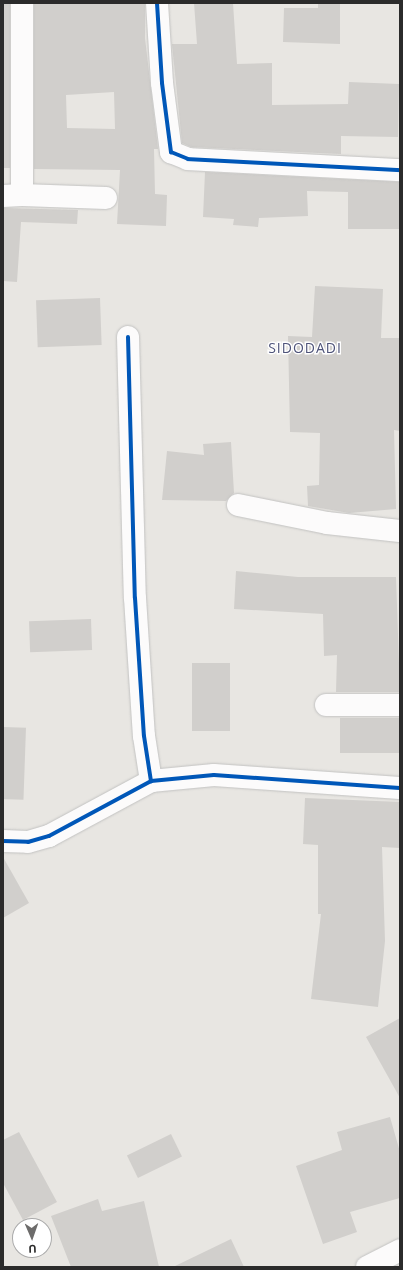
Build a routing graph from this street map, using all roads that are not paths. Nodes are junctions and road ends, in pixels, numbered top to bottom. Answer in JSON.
{"nodes":[{"id":1,"x":22,"y":3,"type":"edge"},
{"id":2,"x":157,"y":3,"type":"edge"},
{"id":3,"x":400,"y":170,"type":"edge"},
{"id":4,"x":13,"y":196,"type":"edge"},
{"id":5,"x":106,"y":198,"type":"dead end"},
{"id":6,"x":128,"y":337,"type":"dead end"},
{"id":7,"x":238,"y":505,"type":"dead end"},
{"id":8,"x":400,"y":531,"type":"edge"},
{"id":9,"x":326,"y":705,"type":"dead end"},
{"id":10,"x":400,"y":705,"type":"edge"},
{"id":11,"x":151,"y":781,"type":"junction"},
{"id":12,"x":400,"y":788,"type":"edge"},
{"id":13,"x":3,"y":841,"type":"edge"},
{"id":14,"x":400,"y":1250,"type":"edge"},
{"id":15,"x":367,"y":1267,"type":"edge"}],
"edges":[{"from":1,"to":4,"type":"street"},
{"from":2,"to":3,"type":"street"},
{"from":4,"to":5,"type":"street"},
{"from":6,"to":11,"type":"street"},
{"from":7,"to":8,"type":"street"},
{"from":9,"to":10,"type":"street"},
{"from":11,"to":12,"type":"street"},
{"from":11,"to":13,"type":"street"},
{"from":14,"to":15,"type":"street"}]}
